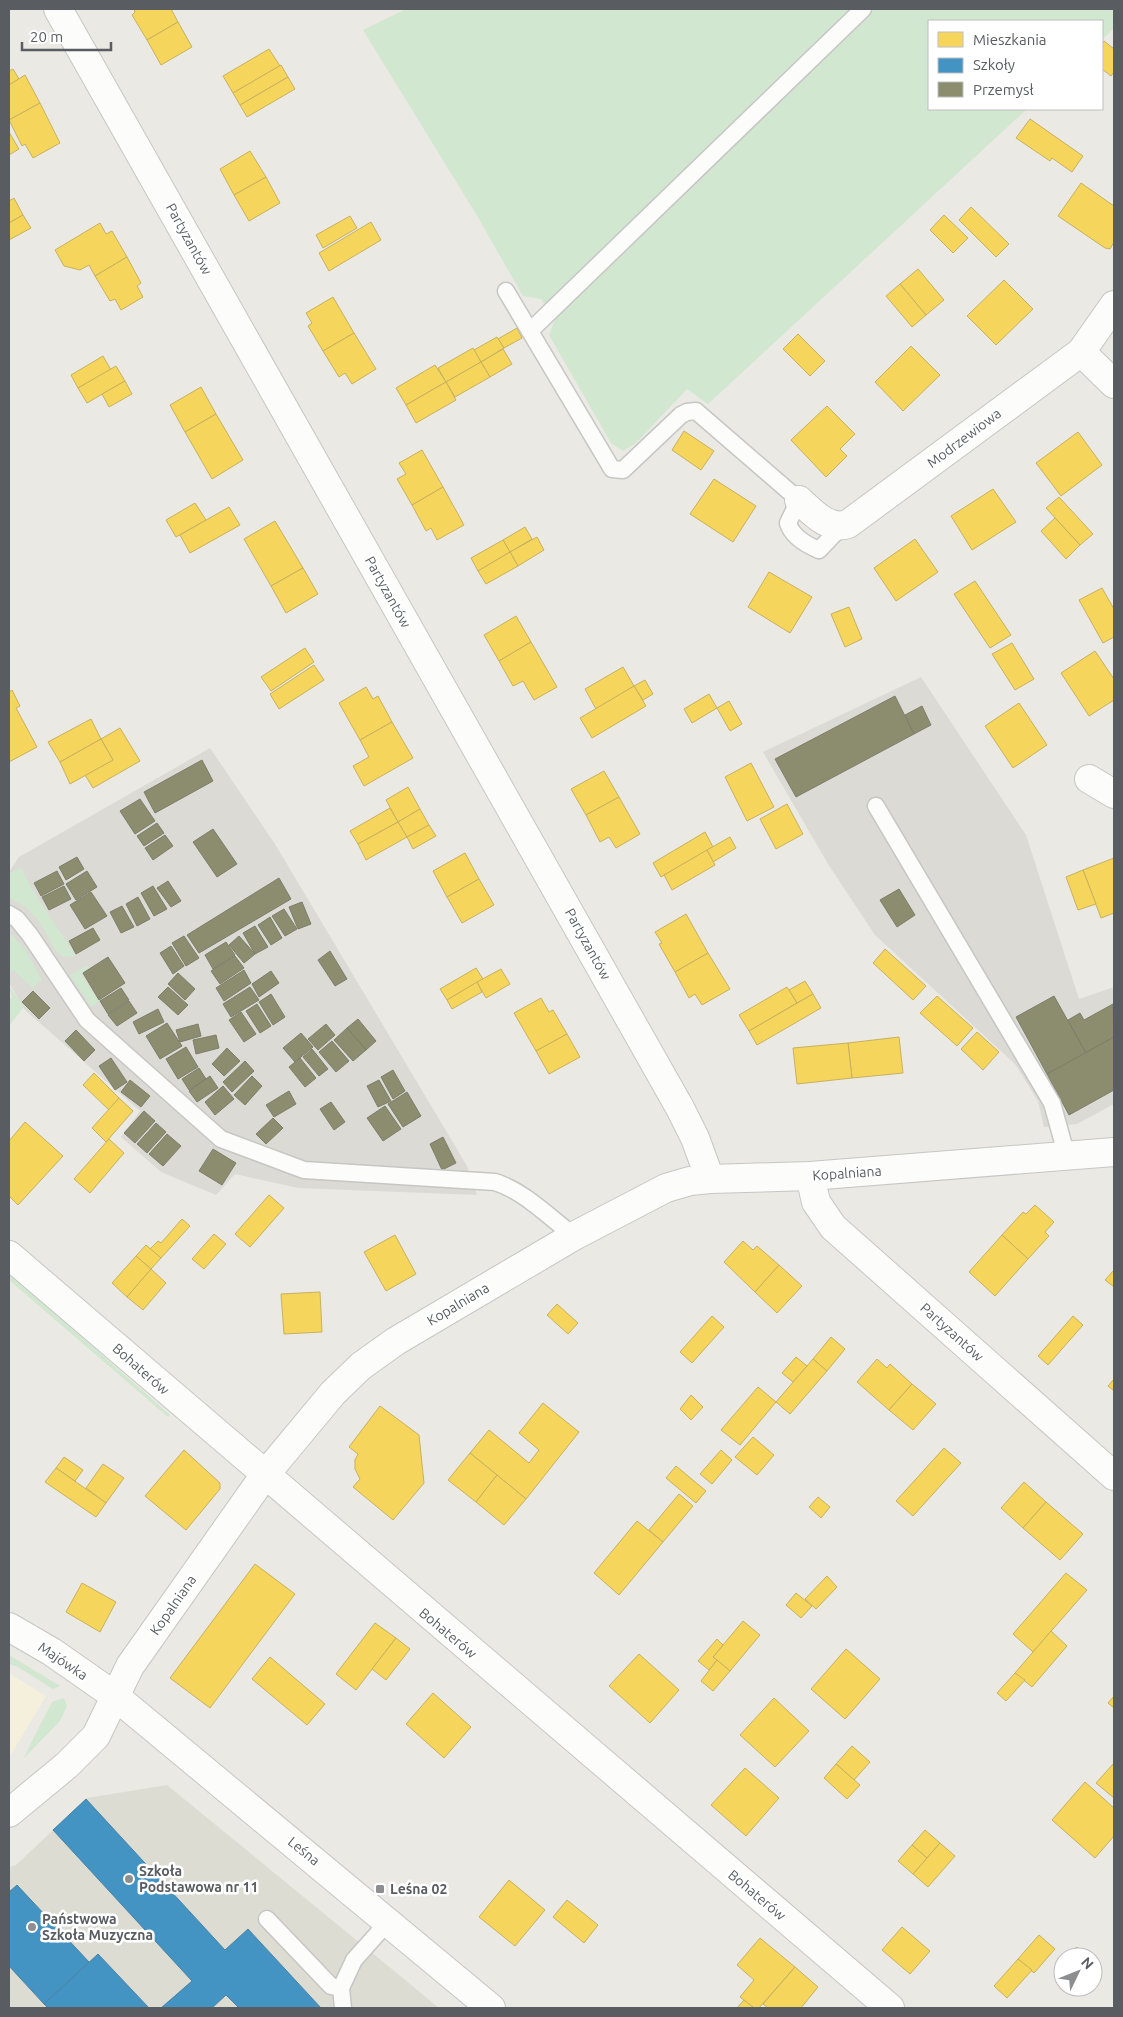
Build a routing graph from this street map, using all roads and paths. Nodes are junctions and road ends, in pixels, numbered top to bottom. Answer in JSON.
{"nodes":[{"id":1,"x":58,"y":9,"type":"edge"},
{"id":2,"x":863,"y":9,"type":"edge"},
{"id":3,"x":506,"y":290,"type":"dead end"},
{"id":4,"x":1114,"y":305,"type":"edge"},
{"id":5,"x":530,"y":331,"type":"junction"},
{"id":6,"x":1081,"y":352,"type":"junction"},
{"id":7,"x":1114,"y":384,"type":"edge"},
{"id":8,"x":799,"y":500,"type":"joint"},
{"id":9,"x":1089,"y":779,"type":"dead end"},
{"id":10,"x":1114,"y":794,"type":"edge"},
{"id":11,"x":876,"y":806,"type":"dead end"},
{"id":12,"x":9,"y":914,"type":"edge"},
{"id":13,"x":1114,"y":1152,"type":"edge"},
{"id":14,"x":1067,"y":1156,"type":"junction"},
{"id":15,"x":810,"y":1176,"type":"junction"},
{"id":16,"x":710,"y":1179,"type":"junction"},
{"id":17,"x":574,"y":1236,"type":"junction"},
{"id":18,"x":9,"y":1255,"type":"edge"},
{"id":19,"x":264,"y":1476,"type":"junction"},
{"id":20,"x":1114,"y":1476,"type":"edge"},
{"id":21,"x":9,"y":1626,"type":"edge"},
{"id":22,"x":116,"y":1696,"type":"junction"},
{"id":23,"x":9,"y":1812,"type":"edge"},
{"id":24,"x":267,"y":1919,"type":"dead end"},
{"id":25,"x":388,"y":1922,"type":"junction"},
{"id":26,"x":341,"y":1988,"type":"junction"},
{"id":27,"x":343,"y":2008,"type":"edge"},
{"id":28,"x":491,"y":2008,"type":"edge"},
{"id":29,"x":890,"y":2008,"type":"edge"}],
"edges":[{"from":1,"to":16,"type":"street","name":"Partyzantów"},
{"from":2,"to":5,"type":"lane"},
{"from":3,"to":5,"type":"lane"},
{"from":4,"to":6,"type":"street","name":"Modrzewiowa"},
{"from":5,"to":8,"type":"lane"},
{"from":6,"to":7,"type":"street"},
{"from":6,"to":8,"type":"street","name":"Modrzewiowa"},
{"from":9,"to":10,"type":"street"},
{"from":11,"to":14,"type":"lane"},
{"from":12,"to":17,"type":"lane"},
{"from":13,"to":14,"type":"street","name":"Kopalniana"},
{"from":14,"to":15,"type":"street","name":"Kopalniana"},
{"from":15,"to":16,"type":"street","name":"Kopalniana"},
{"from":15,"to":20,"type":"street","name":"Partyzantów"},
{"from":16,"to":17,"type":"street","name":"Kopalniana"},
{"from":17,"to":19,"type":"street","name":"Kopalniana"},
{"from":18,"to":19,"type":"street","name":"Bohaterów"},
{"from":19,"to":22,"type":"street","name":"Kopalniana"},
{"from":19,"to":29,"type":"street","name":"Bohaterów"},
{"from":21,"to":22,"type":"street","name":"Majówka"},
{"from":22,"to":23,"type":"street","name":"Kopalniana"},
{"from":22,"to":25,"type":"street","name":"Leśna"},
{"from":24,"to":26,"type":"lane"},
{"from":25,"to":26,"type":"lane"},
{"from":25,"to":28,"type":"street","name":"Leśna"},
{"from":26,"to":27,"type":"lane"}]}
